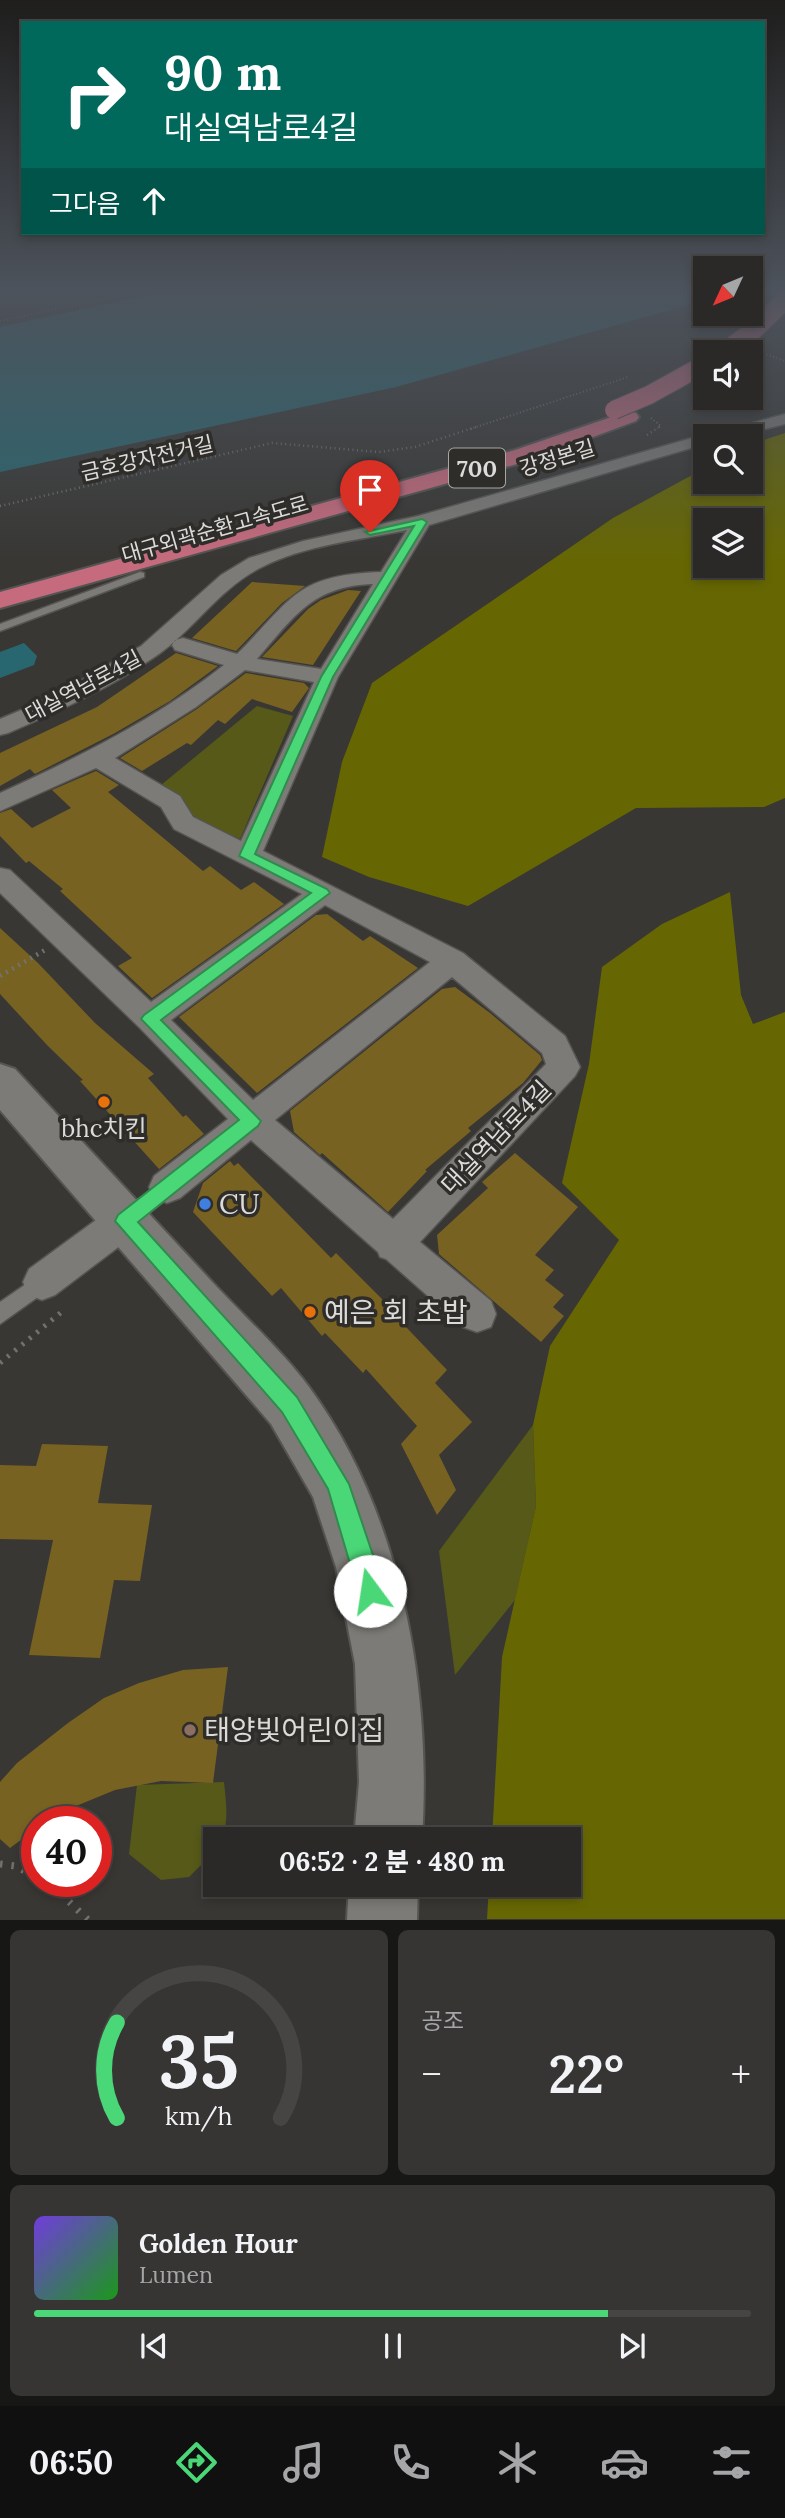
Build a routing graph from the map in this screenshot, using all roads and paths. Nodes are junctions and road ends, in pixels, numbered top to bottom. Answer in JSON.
{"nodes":[{"id":1,"x":616,"y":382,"type":"edge"},
{"id":2,"x":673,"y":382,"type":"edge"},
{"id":3,"x":693,"y":386,"type":"edge"},
{"id":4,"x":621,"y":413,"type":"junction"},
{"id":5,"x":785,"y":419,"type":"edge"},
{"id":6,"x":763,"y":424,"type":"edge"},
{"id":7,"x":693,"y":443,"type":"edge"},
{"id":8,"x":0,"y":506,"type":"edge"},
{"id":9,"x":422,"y":522,"type":"junction"},
{"id":10,"x":146,"y":561,"type":"junction"},
{"id":11,"x":92,"y":568,"type":"junction"},
{"id":12,"x":387,"y":578,"type":"junction"},
{"id":13,"x":0,"y":583,"type":"edge"},
{"id":14,"x":0,"y":592,"type":"edge"},
{"id":15,"x":0,"y":600,"type":"edge"},
{"id":16,"x":0,"y":608,"type":"edge"},
{"id":17,"x":0,"y":628,"type":"edge"},
{"id":18,"x":173,"y":642,"type":"junction"},
{"id":19,"x":241,"y":663,"type":"junction"},
{"id":20,"x":327,"y":677,"type":"junction"},
{"id":21,"x":0,"y":728,"type":"edge"},
{"id":22,"x":97,"y":758,"type":"junction"},
{"id":23,"x":0,"y":803,"type":"edge"},
{"id":24,"x":247,"y":856,"type":"junction"},
{"id":25,"x":0,"y":877,"type":"edge"},
{"id":26,"x":322,"y":893,"type":"junction"},
{"id":27,"x":65,"y":938,"type":"junction"},
{"id":28,"x":452,"y":961,"type":"junction"},
{"id":29,"x":0,"y":976,"type":"edge"},
{"id":30,"x":150,"y":1019,"type":"junction"},
{"id":31,"x":0,"y":1081,"type":"edge"},
{"id":32,"x":252,"y":1121,"type":"junction"},
{"id":33,"x":167,"y":1187,"type":"joint"},
{"id":34,"x":124,"y":1221,"type":"junction"},
{"id":35,"x":393,"y":1245,"type":"junction"},
{"id":36,"x":53,"y":1296,"type":"junction"},
{"id":37,"x":0,"y":1314,"type":"edge"},
{"id":38,"x":477,"y":1314,"type":"dead end"},
{"id":39,"x":0,"y":1363,"type":"edge"},
{"id":40,"x":389,"y":1827,"type":"edge"},
{"id":41,"x":0,"y":1864,"type":"edge"},
{"id":42,"x":21,"y":1869,"type":"edge"},
{"id":43,"x":64,"y":1897,"type":"edge"},
{"id":44,"x":383,"y":1897,"type":"edge"},
{"id":45,"x":88,"y":1920,"type":"edge"},
{"id":46,"x":382,"y":1920,"type":"edge"}],
"edges":[{"from":1,"to":8,"type":"path","name":"금호강자전거길"},
{"from":2,"to":4,"type":"highway","name":"대구외곽순환고속도로","number":"700","bridge":true},
{"from":3,"to":4,"type":"highway","name":"대구외곽순환고속도로","number":"700"},
{"from":4,"to":10,"type":"highway","name":"대구외곽순환고속도로","number":"700"},
{"from":5,"to":6,"type":"street"},
{"from":7,"to":9,"type":"street","name":"강정본길"},
{"from":9,"to":12,"type":"street"},
{"from":9,"to":18,"type":"street","name":"대실역남로4길"},
{"from":10,"to":11,"type":"highway","name":"대구외곽순환고속도로","number":"700"},
{"from":10,"to":17,"type":"lane"},
{"from":11,"to":13,"type":"highway"},
{"from":11,"to":14,"type":"highway","name":"대구외곽순환고속도로","number":"700"},
{"from":11,"to":15,"type":"highway","name":"대구외곽순환고속도로","number":"700"},
{"from":11,"to":16,"type":"highway"},
{"from":12,"to":19,"type":"street"},
{"from":12,"to":20,"type":"street"},
{"from":18,"to":19,"type":"street"},
{"from":18,"to":21,"type":"street","name":"대실역남로4길"},
{"from":19,"to":20,"type":"street"},
{"from":19,"to":22,"type":"street"},
{"from":20,"to":24,"type":"street"},
{"from":22,"to":23,"type":"street"},
{"from":22,"to":24,"type":"street","name":"대실역남로4길"},
{"from":24,"to":26,"type":"street","name":"대실역남로4길"},
{"from":25,"to":27,"type":"street"},
{"from":26,"to":28,"type":"street","name":"대실역남로4길"},
{"from":26,"to":30,"type":"street"},
{"from":27,"to":29,"type":"path"},
{"from":27,"to":30,"type":"street"},
{"from":28,"to":32,"type":"street"},
{"from":28,"to":35,"type":"street","name":"대실역남로4길"},
{"from":30,"to":32,"type":"street"},
{"from":31,"to":34,"type":"street"},
{"from":32,"to":33,"type":"street"},
{"from":32,"to":35,"type":"street"},
{"from":33,"to":34,"type":"lane"},
{"from":34,"to":36,"type":"street"},
{"from":34,"to":40,"type":"street"},
{"from":35,"to":38,"type":"street"},
{"from":36,"to":37,"type":"lane"},
{"from":36,"to":39,"type":"path"},
{"from":41,"to":42,"type":"path"},
{"from":43,"to":45,"type":"path"},
{"from":44,"to":46,"type":"street"}]}
